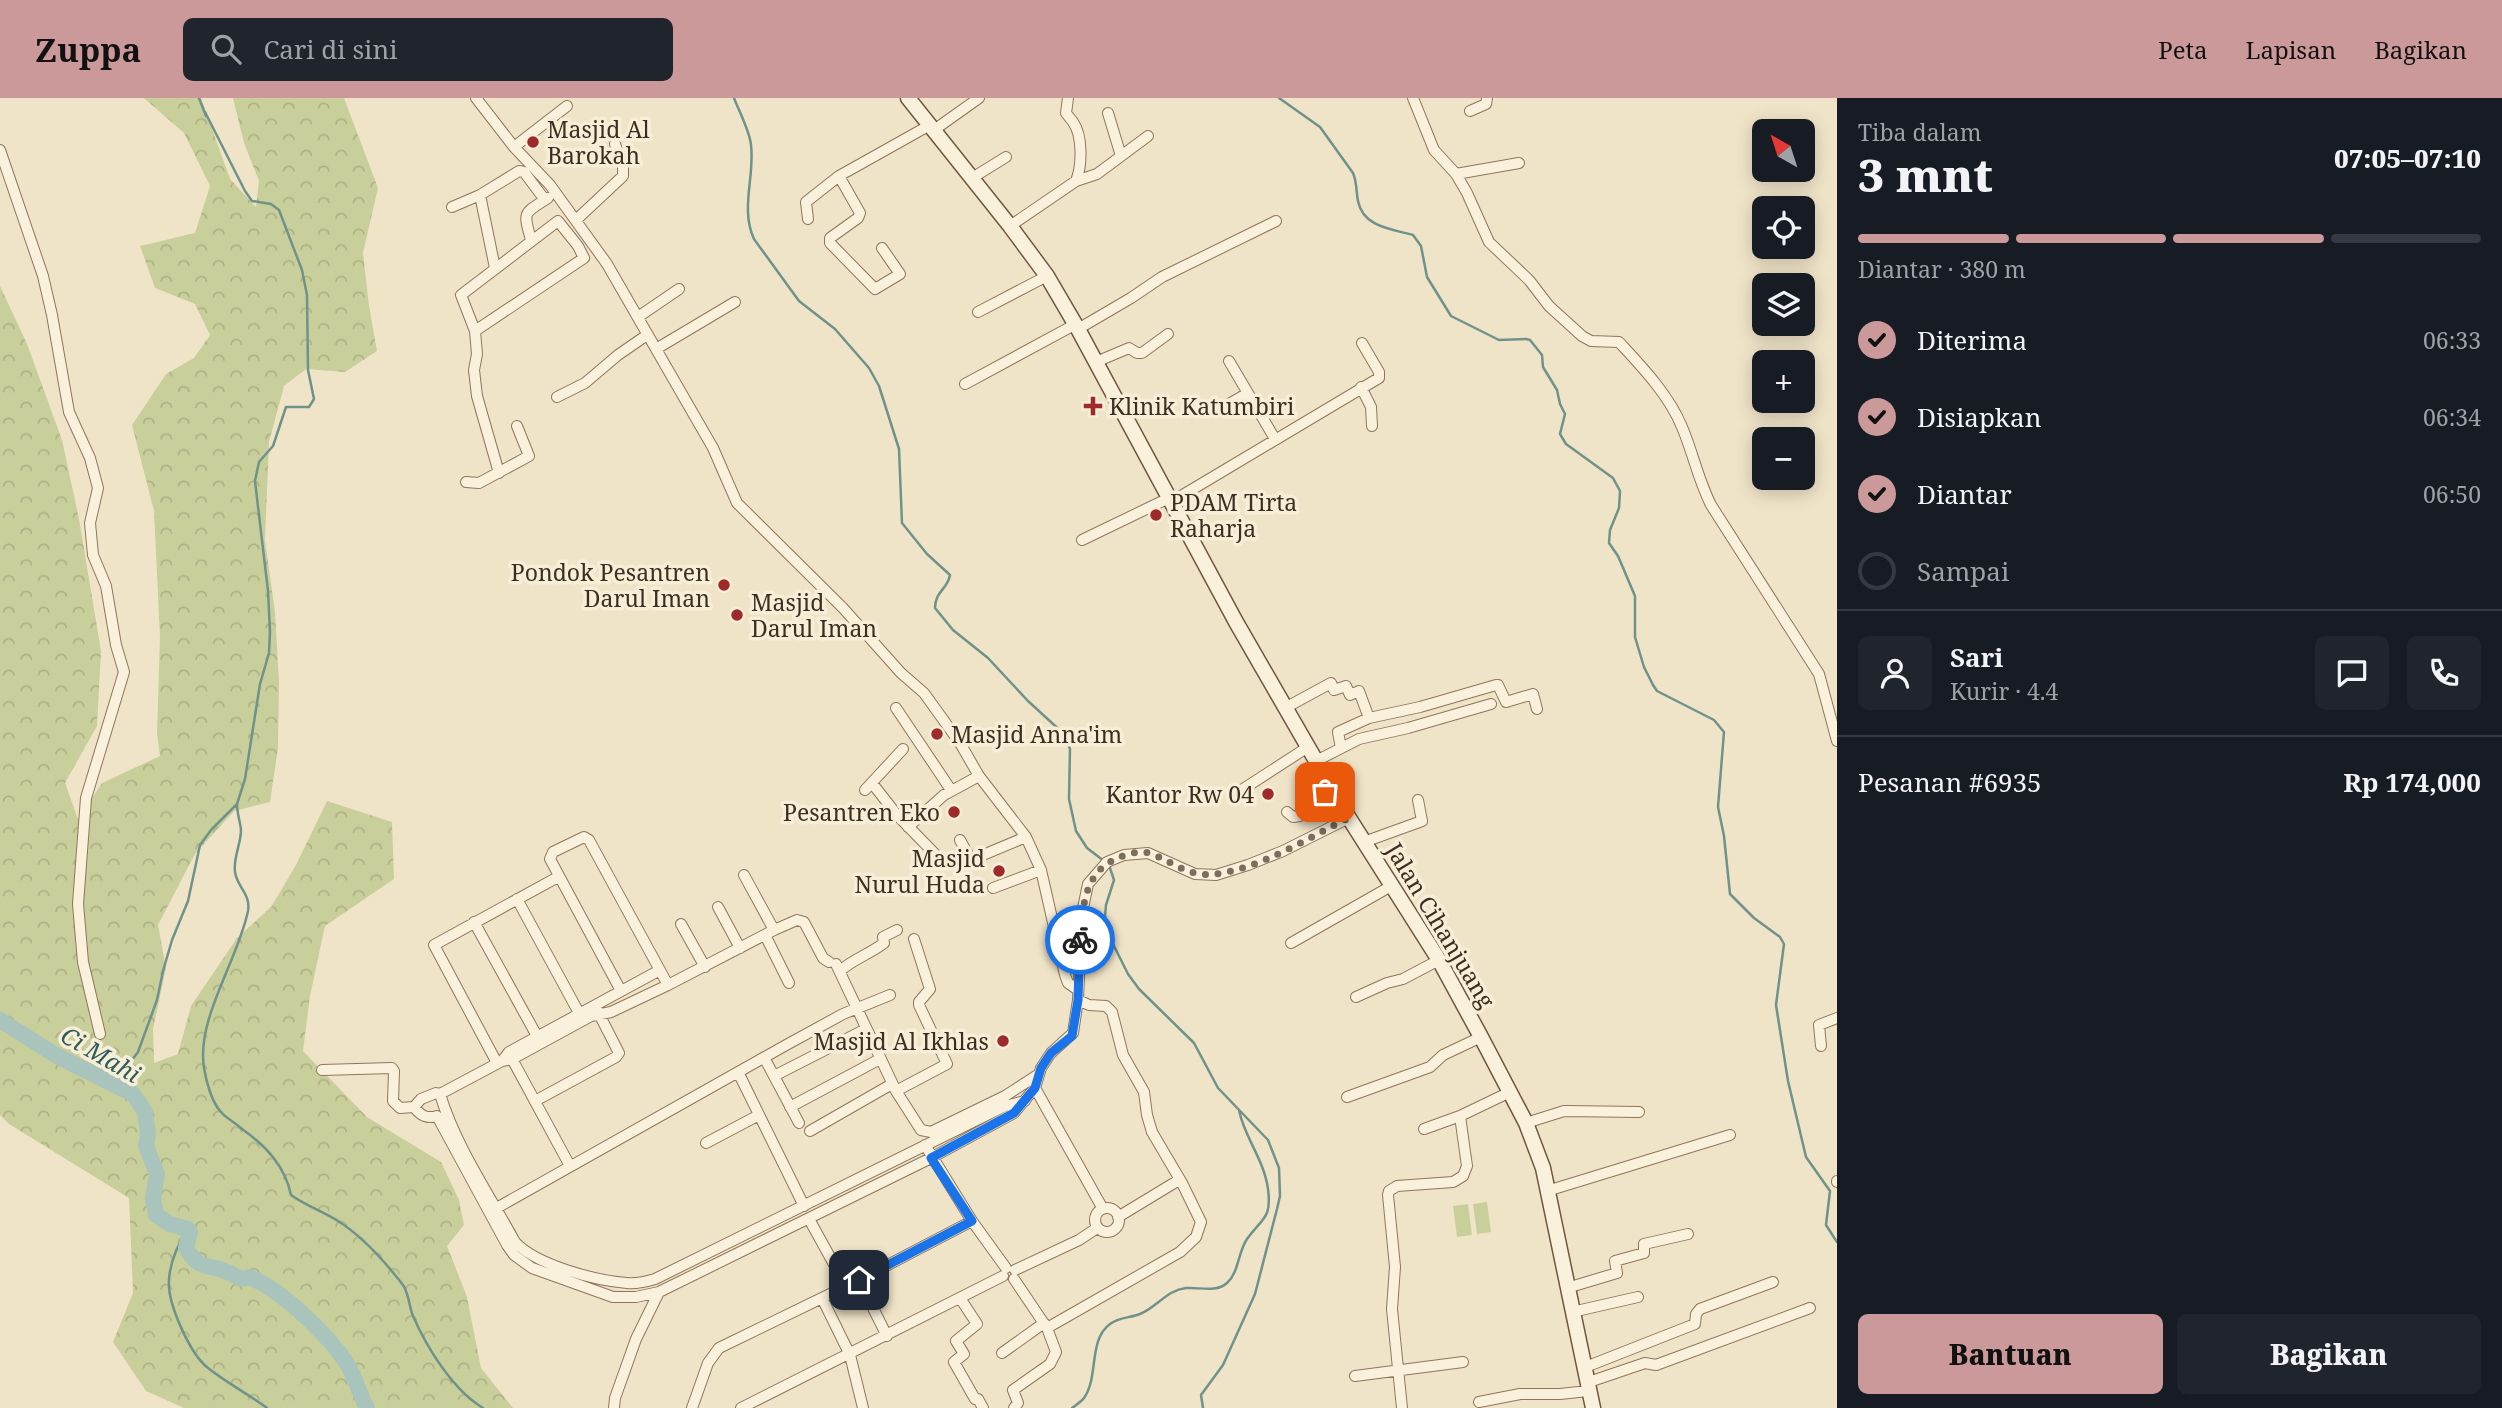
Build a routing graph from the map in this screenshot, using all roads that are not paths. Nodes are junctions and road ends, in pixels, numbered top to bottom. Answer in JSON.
{"nodes":[{"id":1,"x":476,"y":98,"type":"edge"},
{"id":2,"x":908,"y":98,"type":"edge"},
{"id":3,"x":979,"y":98,"type":"edge"},
{"id":4,"x":1068,"y":98,"type":"edge"},
{"id":5,"x":1413,"y":98,"type":"edge"},
{"id":6,"x":1487,"y":98,"type":"edge"},
{"id":7,"x":567,"y":106,"type":"dead end"},
{"id":8,"x":1470,"y":111,"type":"dead end"},
{"id":9,"x":1108,"y":113,"type":"dead end"},
{"id":10,"x":932,"y":127,"type":"junction"},
{"id":11,"x":1148,"y":136,"type":"dead end"},
{"id":12,"x":615,"y":144,"type":"dead end"},
{"id":13,"x":514,"y":147,"type":"junction"},
{"id":14,"x":0,"y":150,"type":"edge"},
{"id":15,"x":1121,"y":156,"type":"junction"},
{"id":16,"x":1006,"y":157,"type":"dead end"},
{"id":17,"x":1519,"y":163,"type":"dead end"},
{"id":18,"x":1456,"y":174,"type":"junction"},
{"id":19,"x":839,"y":176,"type":"junction"},
{"id":20,"x":972,"y":178,"type":"junction"},
{"id":21,"x":1076,"y":181,"type":"junction"},
{"id":22,"x":556,"y":192,"type":"junction"},
{"id":23,"x":480,"y":195,"type":"junction"},
{"id":24,"x":545,"y":200,"type":"junction"},
{"id":25,"x":452,"y":206,"type":"dead end"},
{"id":26,"x":808,"y":219,"type":"dead end"},
{"id":27,"x":576,"y":220,"type":"junction"},
{"id":28,"x":1276,"y":221,"type":"dead end"},
{"id":29,"x":1010,"y":226,"type":"junction"},
{"id":30,"x":531,"y":240,"type":"junction"},
{"id":31,"x":882,"y":247,"type":"dead end"},
{"id":32,"x":495,"y":268,"type":"junction"},
{"id":33,"x":1047,"y":276,"type":"junction"},
{"id":34,"x":680,"y":289,"type":"dead end"},
{"id":35,"x":735,"y":302,"type":"dead end"},
{"id":36,"x":978,"y":312,"type":"dead end"},
{"id":37,"x":638,"y":317,"type":"junction"},
{"id":38,"x":1077,"y":327,"type":"junction"},
{"id":39,"x":475,"y":331,"type":"junction"},
{"id":40,"x":1168,"y":334,"type":"dead end"},
{"id":41,"x":648,"y":335,"type":"junction"},
{"id":42,"x":1362,"y":343,"type":"dead end"},
{"id":43,"x":656,"y":349,"type":"junction"},
{"id":44,"x":1229,"y":361,"type":"dead end"},
{"id":45,"x":1096,"y":362,"type":"junction"},
{"id":46,"x":965,"y":384,"type":"dead end"},
{"id":47,"x":1362,"y":387,"type":"junction"},
{"id":48,"x":1248,"y":393,"type":"junction"},
{"id":49,"x":557,"y":397,"type":"dead end"},
{"id":50,"x":1217,"y":411,"type":"dead end"},
{"id":51,"x":517,"y":426,"type":"dead end"},
{"id":52,"x":1372,"y":426,"type":"dead end"},
{"id":53,"x":1275,"y":439,"type":"junction"},
{"id":54,"x":499,"y":473,"type":"junction"},
{"id":55,"x":466,"y":482,"type":"dead end"},
{"id":56,"x":1170,"y":500,"type":"junction"},
{"id":57,"x":1082,"y":540,"type":"dead end"},
{"id":58,"x":1491,"y":704,"type":"dead end"},
{"id":59,"x":895,"y":708,"type":"dead end"},
{"id":60,"x":1285,"y":708,"type":"junction"},
{"id":61,"x":1537,"y":709,"type":"dead end"},
{"id":62,"x":1370,"y":718,"type":"junction"},
{"id":63,"x":1837,"y":741,"type":"edge"},
{"id":64,"x":1308,"y":747,"type":"junction"},
{"id":65,"x":1341,"y":748,"type":"junction"},
{"id":66,"x":903,"y":749,"type":"dead end"},
{"id":67,"x":1316,"y":761,"type":"junction"},
{"id":68,"x":979,"y":776,"type":"junction"},
{"id":69,"x":1331,"y":786,"type":"junction"},
{"id":70,"x":951,"y":790,"type":"junction"},
{"id":71,"x":1240,"y":791,"type":"dead end"},
{"id":72,"x":1418,"y":800,"type":"dead end"},
{"id":73,"x":1287,"y":812,"type":"dead end"},
{"id":74,"x":1349,"y":818,"type":"junction"},
{"id":75,"x":908,"y":827,"type":"junction"},
{"id":76,"x":1026,"y":836,"type":"junction"},
{"id":77,"x":960,"y":840,"type":"dead end"},
{"id":78,"x":1364,"y":842,"type":"junction"},
{"id":79,"x":935,"y":854,"type":"dead end"},
{"id":80,"x":1041,"y":870,"type":"junction"},
{"id":81,"x":744,"y":875,"type":"dead end"},
{"id":82,"x":558,"y":877,"type":"junction"},
{"id":83,"x":1393,"y":885,"type":"junction"},
{"id":84,"x":993,"y":888,"type":"dead end"},
{"id":85,"x":517,"y":899,"type":"junction"},
{"id":86,"x":718,"y":907,"type":"dead end"},
{"id":87,"x":474,"y":922,"type":"junction"},
{"id":88,"x":681,"y":924,"type":"dead end"},
{"id":89,"x":897,"y":930,"type":"dead end"},
{"id":90,"x":769,"y":933,"type":"junction"},
{"id":91,"x":914,"y":939,"type":"dead end"},
{"id":92,"x":1291,"y":943,"type":"dead end"},
{"id":93,"x":740,"y":948,"type":"junction"},
{"id":94,"x":1439,"y":960,"type":"junction"},
{"id":95,"x":835,"y":965,"type":"junction"},
{"id":96,"x":705,"y":967,"type":"junction"},
{"id":97,"x":660,"y":970,"type":"junction"},
{"id":98,"x":789,"y":983,"type":"dead end"},
{"id":99,"x":668,"y":985,"type":"junction"},
{"id":100,"x":621,"y":991,"type":"junction"},
{"id":101,"x":890,"y":995,"type":"dead end"},
{"id":102,"x":1078,"y":995,"type":"junction"},
{"id":103,"x":1356,"y":998,"type":"dead end"},
{"id":104,"x":596,"y":1009,"type":"junction"},
{"id":105,"x":857,"y":1010,"type":"junction"},
{"id":106,"x":579,"y":1013,"type":"junction"},
{"id":107,"x":1837,"y":1018,"type":"edge"},
{"id":108,"x":866,"y":1029,"type":"junction"},
{"id":109,"x":100,"y":1034,"type":"dead end"},
{"id":110,"x":537,"y":1036,"type":"junction"},
{"id":111,"x":1481,"y":1037,"type":"junction"},
{"id":112,"x":1821,"y":1046,"type":"dead end"},
{"id":113,"x":880,"y":1059,"type":"junction"},
{"id":114,"x":504,"y":1061,"type":"junction"},
{"id":115,"x":766,"y":1062,"type":"dead end"},
{"id":116,"x":323,"y":1070,"type":"dead end"},
{"id":117,"x":738,"y":1072,"type":"junction"},
{"id":118,"x":1040,"y":1074,"type":"junction"},
{"id":119,"x":774,"y":1076,"type":"junction"},
{"id":120,"x":894,"y":1088,"type":"junction"},
{"id":121,"x":1035,"y":1088,"type":"junction"},
{"id":122,"x":1510,"y":1092,"type":"junction"},
{"id":123,"x":440,"y":1094,"type":"junction"},
{"id":124,"x":1347,"y":1097,"type":"dead end"},
{"id":125,"x":535,"y":1101,"type":"junction"},
{"id":126,"x":1025,"y":1101,"type":"junction"},
{"id":127,"x":414,"y":1107,"type":"junction"},
{"id":128,"x":790,"y":1107,"type":"junction"},
{"id":129,"x":1639,"y":1112,"type":"dead end"},
{"id":130,"x":442,"y":1114,"type":"junction"},
{"id":131,"x":760,"y":1115,"type":"junction"},
{"id":132,"x":1460,"y":1116,"type":"junction"},
{"id":133,"x":799,"y":1123,"type":"dead end"},
{"id":134,"x":1526,"y":1123,"type":"junction"},
{"id":135,"x":1423,"y":1129,"type":"dead end"},
{"id":136,"x":810,"y":1130,"type":"dead end"},
{"id":137,"x":1730,"y":1135,"type":"dead end"},
{"id":138,"x":706,"y":1143,"type":"dead end"},
{"id":139,"x":925,"y":1145,"type":"junction"},
{"id":140,"x":931,"y":1158,"type":"junction"},
{"id":141,"x":570,"y":1166,"type":"junction"},
{"id":142,"x":1179,"y":1180,"type":"junction"},
{"id":143,"x":1547,"y":1191,"type":"junction"},
{"id":144,"x":803,"y":1206,"type":"junction"},
{"id":145,"x":1103,"y":1209,"type":"junction"},
{"id":146,"x":493,"y":1210,"type":"junction"},
{"id":147,"x":1118,"y":1217,"type":"junction"},
{"id":148,"x":809,"y":1219,"type":"junction"},
{"id":149,"x":972,"y":1221,"type":"junction"},
{"id":150,"x":1097,"y":1228,"type":"junction"},
{"id":151,"x":1688,"y":1234,"type":"dead end"},
{"id":152,"x":526,"y":1258,"type":"junction"},
{"id":153,"x":1009,"y":1273,"type":"junction"},
{"id":154,"x":859,"y":1280,"type":"junction"},
{"id":155,"x":1773,"y":1282,"type":"dead end"},
{"id":156,"x":846,"y":1286,"type":"junction"},
{"id":157,"x":1566,"y":1288,"type":"junction"},
{"id":158,"x":659,"y":1292,"type":"junction"},
{"id":159,"x":1638,"y":1297,"type":"dead end"},
{"id":160,"x":822,"y":1298,"type":"junction"},
{"id":161,"x":960,"y":1298,"type":"junction"},
{"id":162,"x":1810,"y":1308,"type":"dead end"},
{"id":163,"x":1572,"y":1312,"type":"junction"},
{"id":164,"x":1046,"y":1326,"type":"junction"},
{"id":165,"x":887,"y":1336,"type":"junction"},
{"id":166,"x":1633,"y":1343,"type":"dead end"},
{"id":167,"x":1002,"y":1353,"type":"dead end"},
{"id":168,"x":850,"y":1355,"type":"junction"},
{"id":169,"x":1463,"y":1362,"type":"dead end"},
{"id":170,"x":1583,"y":1365,"type":"junction"},
{"id":171,"x":1398,"y":1371,"type":"junction"},
{"id":172,"x":1355,"y":1376,"type":"dead end"},
{"id":173,"x":1587,"y":1387,"type":"junction"},
{"id":174,"x":1479,"y":1402,"type":"dead end"},
{"id":175,"x":614,"y":1408,"type":"edge"},
{"id":176,"x":692,"y":1408,"type":"edge"},
{"id":177,"x":741,"y":1408,"type":"edge"},
{"id":178,"x":863,"y":1408,"type":"edge"},
{"id":179,"x":983,"y":1408,"type":"edge"},
{"id":180,"x":1014,"y":1408,"type":"edge"},
{"id":181,"x":1402,"y":1408,"type":"edge"},
{"id":182,"x":1593,"y":1408,"type":"edge"}],
"edges":[{"from":1,"to":13,"type":"street"},
{"from":2,"to":10,"type":"main road","name":"Jalan Cihanjuang"},
{"from":3,"to":10,"type":"street"},
{"from":4,"to":21,"type":"street"},
{"from":5,"to":18,"type":"street"},
{"from":6,"to":8,"type":"street"},
{"from":7,"to":13,"type":"street"},
{"from":9,"to":15,"type":"street"},
{"from":10,"to":19,"type":"street"},
{"from":10,"to":20,"type":"main road","name":"Jalan Cihanjuang"},
{"from":11,"to":15,"type":"street"},
{"from":12,"to":27,"type":"street"},
{"from":13,"to":22,"type":"street"},
{"from":14,"to":109,"type":"street"},
{"from":15,"to":21,"type":"street"},
{"from":16,"to":20,"type":"street"},
{"from":17,"to":18,"type":"street"},
{"from":18,"to":63,"type":"street"},
{"from":19,"to":26,"type":"street"},
{"from":19,"to":31,"type":"street"},
{"from":20,"to":29,"type":"main road","name":"Jalan Cihanjuang"},
{"from":21,"to":29,"type":"street"},
{"from":22,"to":24,"type":"street"},
{"from":22,"to":27,"type":"street"},
{"from":23,"to":24,"type":"street"},
{"from":23,"to":25,"type":"street"},
{"from":23,"to":32,"type":"street"},
{"from":24,"to":30,"type":"street"},
{"from":27,"to":37,"type":"street"},
{"from":28,"to":38,"type":"street"},
{"from":29,"to":33,"type":"main road","name":"Jalan Cihanjuang"},
{"from":30,"to":32,"type":"street"},
{"from":30,"to":39,"type":"street"},
{"from":32,"to":39,"type":"street"},
{"from":33,"to":36,"type":"street"},
{"from":33,"to":38,"type":"main road","name":"Jalan Cihanjuang"},
{"from":34,"to":37,"type":"street"},
{"from":35,"to":43,"type":"street"},
{"from":37,"to":41,"type":"street"},
{"from":38,"to":45,"type":"main road","name":"Jalan Cihanjuang"},
{"from":38,"to":46,"type":"street"},
{"from":39,"to":54,"type":"street"},
{"from":40,"to":45,"type":"street"},
{"from":41,"to":43,"type":"street"},
{"from":41,"to":49,"type":"street"},
{"from":42,"to":47,"type":"street"},
{"from":43,"to":68,"type":"street"},
{"from":44,"to":48,"type":"street"},
{"from":45,"to":56,"type":"main road","name":"Jalan Cihanjuang"},
{"from":47,"to":52,"type":"street"},
{"from":47,"to":53,"type":"street"},
{"from":48,"to":50,"type":"street"},
{"from":48,"to":53,"type":"street"},
{"from":51,"to":54,"type":"street"},
{"from":53,"to":56,"type":"street"},
{"from":54,"to":55,"type":"street"},
{"from":56,"to":57,"type":"street"},
{"from":56,"to":60,"type":"main road","name":"Jalan Cihanjuang"},
{"from":58,"to":65,"type":"street"},
{"from":59,"to":70,"type":"street"},
{"from":60,"to":62,"type":"street"},
{"from":60,"to":64,"type":"main road","name":"Jalan Cihanjuang"},
{"from":61,"to":62,"type":"street"},
{"from":62,"to":65,"type":"street"},
{"from":64,"to":67,"type":"main road","name":"Jalan Cihanjuang"},
{"from":64,"to":71,"type":"street"},
{"from":65,"to":67,"type":"street"},
{"from":66,"to":75,"type":"street"},
{"from":67,"to":69,"type":"main road","name":"Jalan Cihanjuang"},
{"from":68,"to":70,"type":"street"},
{"from":68,"to":76,"type":"street"},
{"from":69,"to":73,"type":"street"},
{"from":69,"to":74,"type":"main road","name":"Jalan Cihanjuang"},
{"from":70,"to":75,"type":"street"},
{"from":72,"to":78,"type":"street"},
{"from":74,"to":78,"type":"main road","name":"Jalan Cihanjuang"},
{"from":74,"to":102,"type":"street"},
{"from":75,"to":79,"type":"street"},
{"from":76,"to":77,"type":"street"},
{"from":76,"to":80,"type":"street"},
{"from":78,"to":83,"type":"main road","name":"Jalan Cihanjuang"},
{"from":80,"to":84,"type":"street"},
{"from":80,"to":102,"type":"street"},
{"from":81,"to":90,"type":"street"},
{"from":82,"to":85,"type":"street"},
{"from":82,"to":97,"type":"street"},
{"from":82,"to":100,"type":"street"},
{"from":83,"to":92,"type":"street"},
{"from":83,"to":94,"type":"main road","name":"Jalan Cihanjuang"},
{"from":85,"to":87,"type":"street"},
{"from":85,"to":106,"type":"street"},
{"from":86,"to":93,"type":"street"},
{"from":87,"to":110,"type":"street"},
{"from":87,"to":114,"type":"street"},
{"from":88,"to":96,"type":"street"},
{"from":89,"to":95,"type":"street"},
{"from":90,"to":93,"type":"street"},
{"from":90,"to":95,"type":"street"},
{"from":90,"to":98,"type":"street"},
{"from":91,"to":120,"type":"street"},
{"from":93,"to":96,"type":"street"},
{"from":94,"to":103,"type":"street"},
{"from":94,"to":111,"type":"main road","name":"Jalan Cihanjuang"},
{"from":95,"to":105,"type":"street"},
{"from":96,"to":99,"type":"street"},
{"from":97,"to":99,"type":"street"},
{"from":97,"to":100,"type":"street"},
{"from":99,"to":104,"type":"street"},
{"from":100,"to":104,"type":"street"},
{"from":101,"to":105,"type":"street"},
{"from":102,"to":118,"type":"street"},
{"from":102,"to":142,"type":"street"},
{"from":104,"to":106,"type":"street"},
{"from":104,"to":114,"type":"street"},
{"from":104,"to":125,"type":"street"},
{"from":105,"to":108,"type":"street"},
{"from":105,"to":117,"type":"street"},
{"from":106,"to":110,"type":"street"},
{"from":107,"to":112,"type":"street"},
{"from":108,"to":113,"type":"street"},
{"from":108,"to":119,"type":"street"},
{"from":110,"to":114,"type":"street"},
{"from":111,"to":122,"type":"main road","name":"Jalan Cihanjuang"},
{"from":111,"to":124,"type":"street"},
{"from":113,"to":120,"type":"street"},
{"from":113,"to":128,"type":"street"},
{"from":114,"to":123,"type":"street"},
{"from":114,"to":125,"type":"street"},
{"from":115,"to":119,"type":"street"},
{"from":116,"to":127,"type":"street"},
{"from":117,"to":131,"type":"street"},
{"from":117,"to":141,"type":"street"},
{"from":118,"to":120,"type":"street"},
{"from":118,"to":121,"type":"street"},
{"from":119,"to":128,"type":"street"},
{"from":120,"to":136,"type":"street"},
{"from":121,"to":126,"type":"street"},
{"from":121,"to":145,"type":"street"},
{"from":122,"to":132,"type":"street"},
{"from":122,"to":134,"type":"main road","name":"Jalan Cihanjuang"},
{"from":123,"to":127,"type":"street"},
{"from":123,"to":130,"type":"street"},
{"from":125,"to":141,"type":"street"},
{"from":126,"to":139,"type":"street"},
{"from":126,"to":140,"type":"street"},
{"from":127,"to":130,"type":"street"},
{"from":128,"to":133,"type":"street"},
{"from":129,"to":134,"type":"street"},
{"from":130,"to":146,"type":"street"},
{"from":131,"to":138,"type":"street"},
{"from":131,"to":144,"type":"street"},
{"from":132,"to":135,"type":"street"},
{"from":132,"to":171,"type":"street"},
{"from":134,"to":143,"type":"main road","name":"Jalan Cihanjuang"},
{"from":137,"to":143,"type":"street"},
{"from":139,"to":140,"type":"street"},
{"from":139,"to":144,"type":"street"},
{"from":140,"to":148,"type":"street"},
{"from":140,"to":149,"type":"street"},
{"from":141,"to":146,"type":"street"},
{"from":142,"to":147,"type":"street"},
{"from":142,"to":164,"type":"street"},
{"from":143,"to":157,"type":"main road","name":"Jalan Cihanjuang"},
{"from":144,"to":148,"type":"street"},
{"from":144,"to":152,"type":"street"},
{"from":145,"to":147,"type":"street"},
{"from":145,"to":150,"type":"street"},
{"from":146,"to":152,"type":"street"},
{"from":147,"to":150,"type":"street"},
{"from":148,"to":156,"type":"street"},
{"from":148,"to":158,"type":"street"},
{"from":149,"to":153,"type":"street"},
{"from":149,"to":154,"type":"street"},
{"from":150,"to":153,"type":"street"},
{"from":151,"to":157,"type":"street"},
{"from":152,"to":158,"type":"street"},
{"from":153,"to":161,"type":"street"},
{"from":153,"to":164,"type":"street"},
{"from":154,"to":156,"type":"street"},
{"from":154,"to":165,"type":"street"},
{"from":155,"to":170,"type":"street"},
{"from":156,"to":160,"type":"street"},
{"from":157,"to":163,"type":"main road","name":"Jalan Cihanjuang"},
{"from":158,"to":175,"type":"street"},
{"from":159,"to":163,"type":"street"},
{"from":160,"to":168,"type":"street"},
{"from":160,"to":176,"type":"street"},
{"from":161,"to":165,"type":"street"},
{"from":161,"to":179,"type":"street"},
{"from":162,"to":173,"type":"street"},
{"from":163,"to":170,"type":"main road","name":"Jalan Cihanjuang"},
{"from":164,"to":167,"type":"street"},
{"from":164,"to":180,"type":"street"},
{"from":165,"to":168,"type":"street"},
{"from":166,"to":170,"type":"street"},
{"from":168,"to":177,"type":"street"},
{"from":168,"to":178,"type":"street"},
{"from":169,"to":171,"type":"street"},
{"from":170,"to":173,"type":"main road","name":"Jalan Cihanjuang"},
{"from":171,"to":172,"type":"street"},
{"from":171,"to":181,"type":"street"},
{"from":173,"to":174,"type":"street"},
{"from":173,"to":182,"type":"main road","name":"Jalan Cihanjuang"}]}
